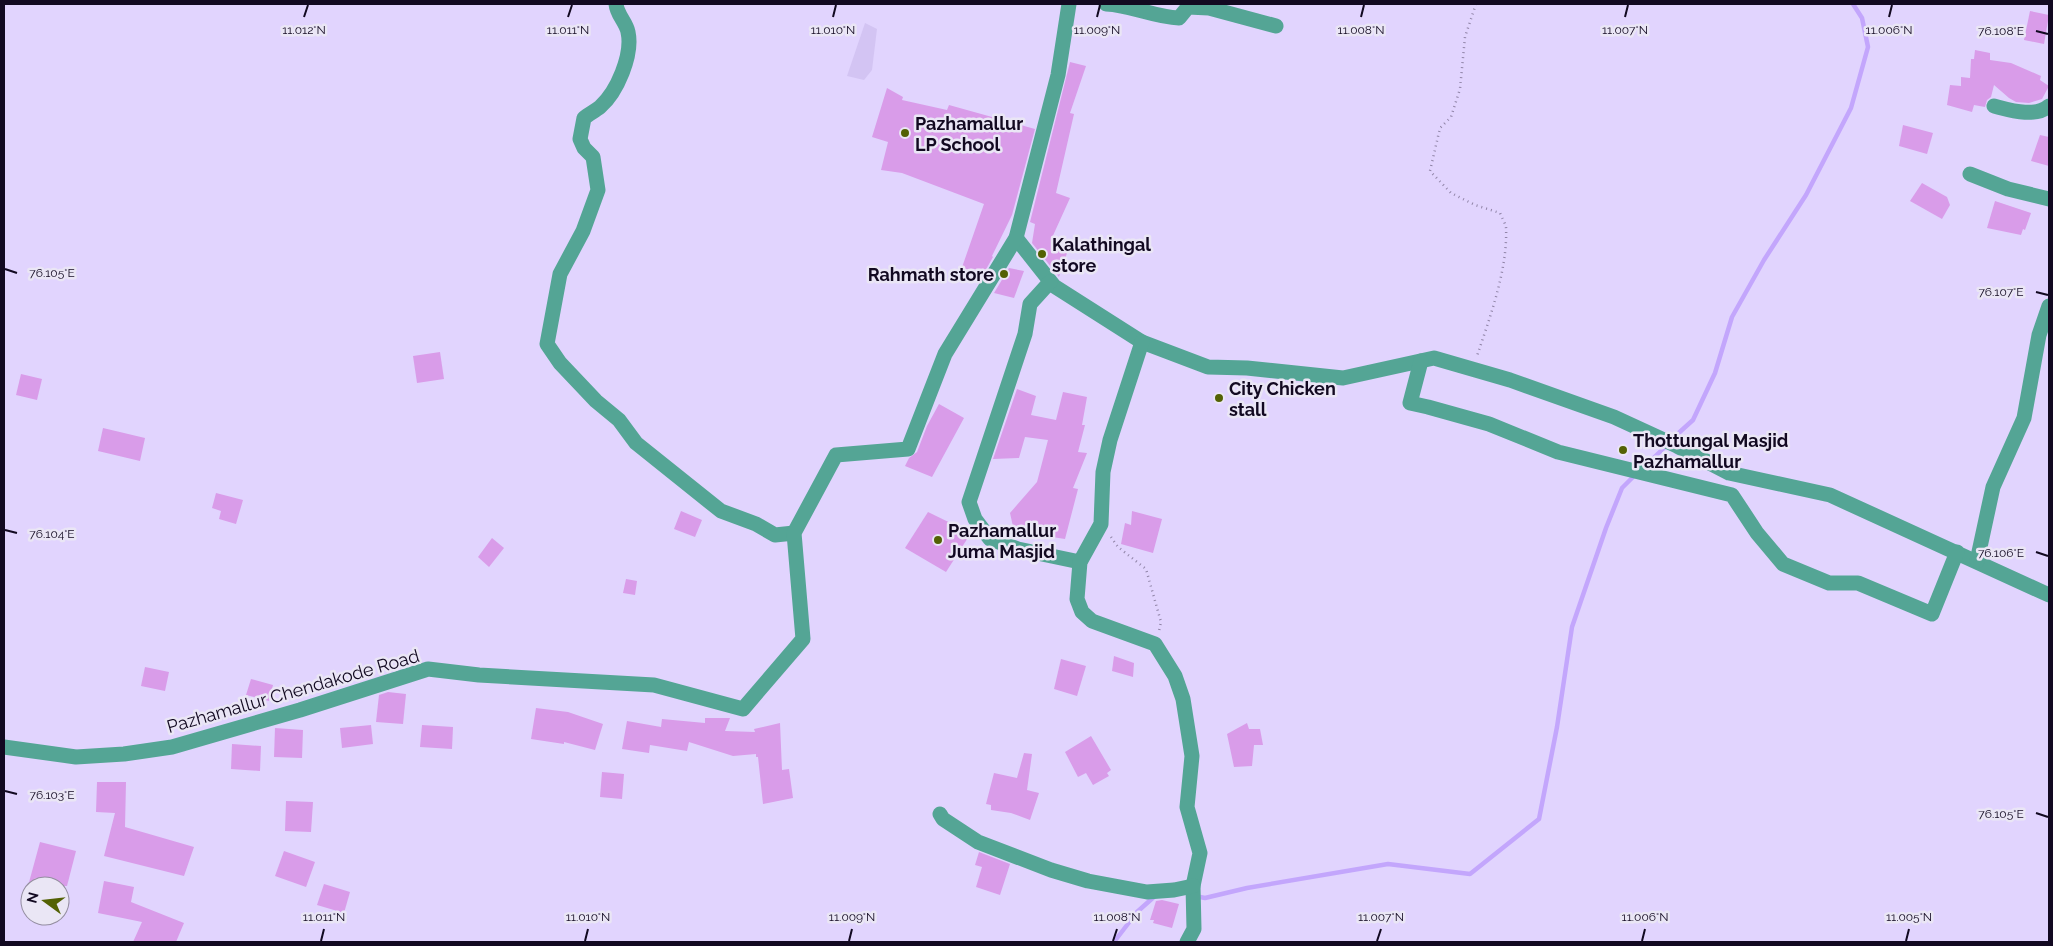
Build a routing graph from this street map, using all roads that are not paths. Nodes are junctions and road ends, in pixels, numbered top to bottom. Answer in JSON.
{"nodes":[{"id":1,"x":616,"y":4,"type":"edge"},
{"id":2,"x":1069,"y":4,"type":"edge"},
{"id":3,"x":1106,"y":4,"type":"edge"},
{"id":4,"x":1276,"y":26,"type":"dead end"},
{"id":5,"x":1994,"y":106,"type":"dead end"},
{"id":6,"x":2049,"y":106,"type":"edge"},
{"id":7,"x":1970,"y":174,"type":"dead end"},
{"id":8,"x":2049,"y":200,"type":"edge"},
{"id":9,"x":1016,"y":238,"type":"junction"},
{"id":10,"x":1050,"y":282,"type":"junction"},
{"id":11,"x":2049,"y":306,"type":"edge"},
{"id":12,"x":1142,"y":342,"type":"junction"},
{"id":13,"x":1421,"y":361,"type":"junction"},
{"id":14,"x":794,"y":533,"type":"junction"},
{"id":15,"x":1956,"y":552,"type":"junction"},
{"id":16,"x":1977,"y":561,"type":"junction"},
{"id":17,"x":1080,"y":562,"type":"junction"},
{"id":18,"x":2049,"y":595,"type":"edge"},
{"id":19,"x":4,"y":747,"type":"edge"},
{"id":20,"x":940,"y":814,"type":"dead end"},
{"id":21,"x":1193,"y":887,"type":"junction"},
{"id":22,"x":1187,"y":942,"type":"edge"}],
"edges":[{"from":1,"to":14,"type":"street"},
{"from":2,"to":9,"type":"street"},
{"from":3,"to":4,"type":"street"},
{"from":5,"to":6,"type":"street"},
{"from":7,"to":8,"type":"street"},
{"from":9,"to":10,"type":"street"},
{"from":9,"to":14,"type":"street"},
{"from":10,"to":12,"type":"street"},
{"from":10,"to":17,"type":"street"},
{"from":11,"to":16,"type":"street"},
{"from":12,"to":13,"type":"street"},
{"from":12,"to":17,"type":"street"},
{"from":13,"to":15,"type":"street"},
{"from":13,"to":15,"type":"street"},
{"from":14,"to":19,"type":"street","name":"Pazhamallur Chendakode Road"},
{"from":15,"to":16,"type":"street"},
{"from":16,"to":18,"type":"street"},
{"from":17,"to":21,"type":"street"},
{"from":20,"to":21,"type":"street"},
{"from":21,"to":22,"type":"street"}]}
